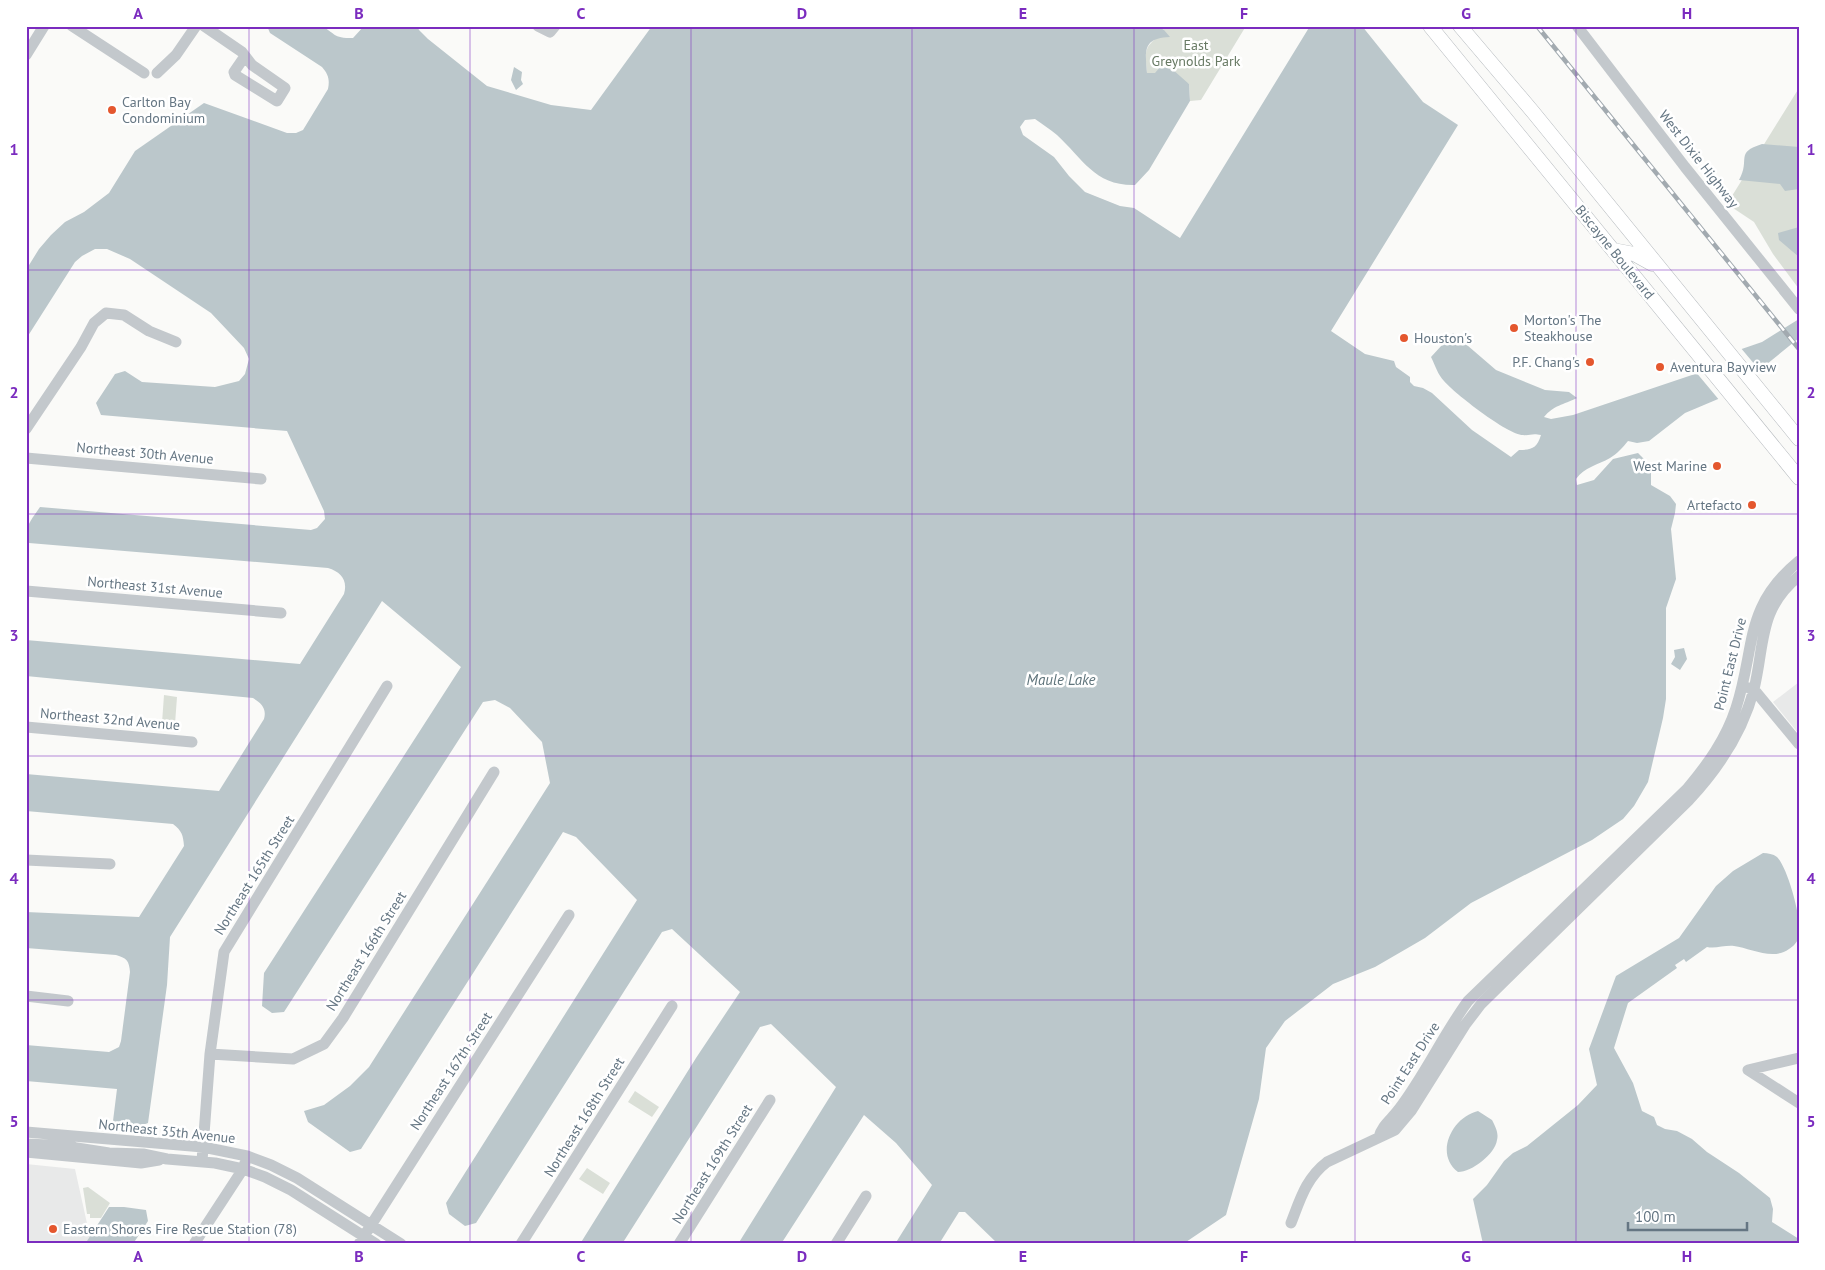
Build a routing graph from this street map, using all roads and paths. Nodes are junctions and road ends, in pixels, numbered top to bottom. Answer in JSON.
{"nodes":[{"id":1,"x":44,"y":26,"type":"edge"},
{"id":2,"x":72,"y":26,"type":"edge"},
{"id":3,"x":196,"y":26,"type":"edge"},
{"id":4,"x":204,"y":26,"type":"edge"},
{"id":5,"x":538,"y":26,"type":"edge"},
{"id":6,"x":555,"y":26,"type":"edge"},
{"id":7,"x":1430,"y":26,"type":"edge"},
{"id":8,"x":1460,"y":26,"type":"edge"},
{"id":9,"x":1577,"y":26,"type":"edge"},
{"id":10,"x":26,"y":55,"type":"edge"},
{"id":11,"x":245,"y":56,"type":"junction"},
{"id":12,"x":144,"y":73,"type":"dead end"},
{"id":13,"x":157,"y":73,"type":"dead end"},
{"id":14,"x":1613,"y":250,"type":"junction"},
{"id":15,"x":1661,"y":270,"type":"junction"},
{"id":16,"x":1798,"y":309,"type":"edge"},
{"id":17,"x":176,"y":342,"type":"dead end"},
{"id":18,"x":26,"y":429,"type":"edge"},
{"id":19,"x":1799,"y":438,"type":"edge"},
{"id":20,"x":26,"y":458,"type":"edge"},
{"id":21,"x":1799,"y":478,"type":"edge"},
{"id":22,"x":260,"y":479,"type":"dead end"},
{"id":23,"x":1799,"y":560,"type":"edge"},
{"id":24,"x":1799,"y":576,"type":"edge"},
{"id":25,"x":26,"y":591,"type":"edge"},
{"id":26,"x":281,"y":613,"type":"dead end"},
{"id":27,"x":387,"y":686,"type":"dead end"},
{"id":28,"x":1742,"y":686,"type":"junction"},
{"id":29,"x":1753,"y":690,"type":"junction"},
{"id":30,"x":26,"y":727,"type":"edge"},
{"id":31,"x":192,"y":742,"type":"dead end"},
{"id":32,"x":1799,"y":744,"type":"edge"},
{"id":33,"x":494,"y":772,"type":"dead end"},
{"id":34,"x":26,"y":860,"type":"edge"},
{"id":35,"x":110,"y":864,"type":"dead end"},
{"id":36,"x":569,"y":915,"type":"dead end"},
{"id":37,"x":26,"y":996,"type":"edge"},
{"id":38,"x":68,"y":1000,"type":"dead end"},
{"id":39,"x":672,"y":1006,"type":"dead end"},
{"id":40,"x":210,"y":1054,"type":"junction"},
{"id":41,"x":1799,"y":1058,"type":"edge"},
{"id":42,"x":770,"y":1100,"type":"dead end"},
{"id":43,"x":1799,"y":1103,"type":"edge"},
{"id":44,"x":26,"y":1132,"type":"edge"},
{"id":45,"x":1379,"y":1137,"type":"junction"},
{"id":46,"x":26,"y":1144,"type":"edge"},
{"id":47,"x":65,"y":1145,"type":"junction"},
{"id":48,"x":203,"y":1147,"type":"junction"},
{"id":49,"x":26,"y":1152,"type":"edge"},
{"id":50,"x":247,"y":1156,"type":"junction"},
{"id":51,"x":166,"y":1159,"type":"junction"},
{"id":52,"x":202,"y":1161,"type":"junction"},
{"id":53,"x":243,"y":1169,"type":"junction"},
{"id":54,"x":866,"y":1196,"type":"dead end"},
{"id":55,"x":1291,"y":1223,"type":"dead end"},
{"id":56,"x":371,"y":1225,"type":"junction"},
{"id":57,"x":362,"y":1240,"type":"edge"},
{"id":58,"x":194,"y":1244,"type":"edge"},
{"id":59,"x":376,"y":1244,"type":"edge"},
{"id":60,"x":401,"y":1244,"type":"edge"},
{"id":61,"x":521,"y":1244,"type":"edge"},
{"id":62,"x":679,"y":1244,"type":"edge"},
{"id":63,"x":836,"y":1244,"type":"edge"}],
"edges":[{"from":1,"to":10,"type":"street"},
{"from":2,"to":12,"type":"street"},
{"from":3,"to":13,"type":"street"},
{"from":4,"to":11,"type":"street"},
{"from":5,"to":6,"type":"street"},
{"from":7,"to":14,"type":"main road","name":"Biscayne Boulevard"},
{"from":8,"to":15,"type":"main road","name":"Biscayne Boulevard"},
{"from":9,"to":16,"type":"street","name":"West Dixie Highway"},
{"from":11,"to":11,"type":"street"},
{"from":14,"to":15,"type":"main road"},
{"from":14,"to":21,"type":"main road","name":"Biscayne Boulevard"},
{"from":15,"to":19,"type":"main road","name":"Biscayne Boulevard"},
{"from":17,"to":18,"type":"street"},
{"from":20,"to":22,"type":"street","name":"Northeast 30th Avenue"},
{"from":23,"to":28,"type":"street","name":"Point East Drive"},
{"from":24,"to":29,"type":"street","name":"Point East Drive"},
{"from":25,"to":26,"type":"street","name":"Northeast 31st Avenue"},
{"from":27,"to":40,"type":"street","name":"Northeast 165th Street"},
{"from":28,"to":29,"type":"street"},
{"from":28,"to":45,"type":"street","name":"Point East Drive"},
{"from":29,"to":32,"type":"street"},
{"from":29,"to":45,"type":"street","name":"Point East Drive"},
{"from":30,"to":31,"type":"street","name":"Northeast 32nd Avenue"},
{"from":33,"to":40,"type":"street","name":"Northeast 166th Street"},
{"from":34,"to":35,"type":"street"},
{"from":36,"to":56,"type":"street","name":"Northeast 167th Street"},
{"from":37,"to":38,"type":"street"},
{"from":39,"to":61,"type":"street","name":"Northeast 168th Street"},
{"from":40,"to":48,"type":"street","name":"Northeast 165th Street"},
{"from":41,"to":43,"type":"street"},
{"from":42,"to":62,"type":"street","name":"Northeast 169th Street"},
{"from":44,"to":47,"type":"street","name":"Northeast 35th Avenue"},
{"from":45,"to":55,"type":"street"},
{"from":46,"to":47,"type":"street","name":"Northeast 35th Avenue"},
{"from":47,"to":48,"type":"street","name":"Northeast 35th Avenue"},
{"from":47,"to":49,"type":"street","name":"Northeast 35th Avenue"},
{"from":47,"to":51,"type":"street","name":"Northeast 35th Avenue"},
{"from":47,"to":51,"type":"street","name":"Northeast 35th Avenue"},
{"from":48,"to":50,"type":"street","name":"Northeast 35th Avenue"},
{"from":48,"to":52,"type":"street","name":"Northeast 165th Street"},
{"from":50,"to":53,"type":"street"},
{"from":50,"to":56,"type":"street","name":"Northeast 35th Avenue"},
{"from":51,"to":52,"type":"street","name":"Northeast 35th Avenue"},
{"from":52,"to":53,"type":"street","name":"Northeast 35th Avenue"},
{"from":53,"to":57,"type":"street","name":"Northeast 35th Avenue"},
{"from":53,"to":58,"type":"street"},
{"from":54,"to":63,"type":"street"},
{"from":56,"to":57,"type":"street","name":"Northeast 167th Street"},
{"from":56,"to":60,"type":"street","name":"Northeast 35th Avenue"},
{"from":57,"to":59,"type":"street","name":"Northeast 35th Avenue"}]}
